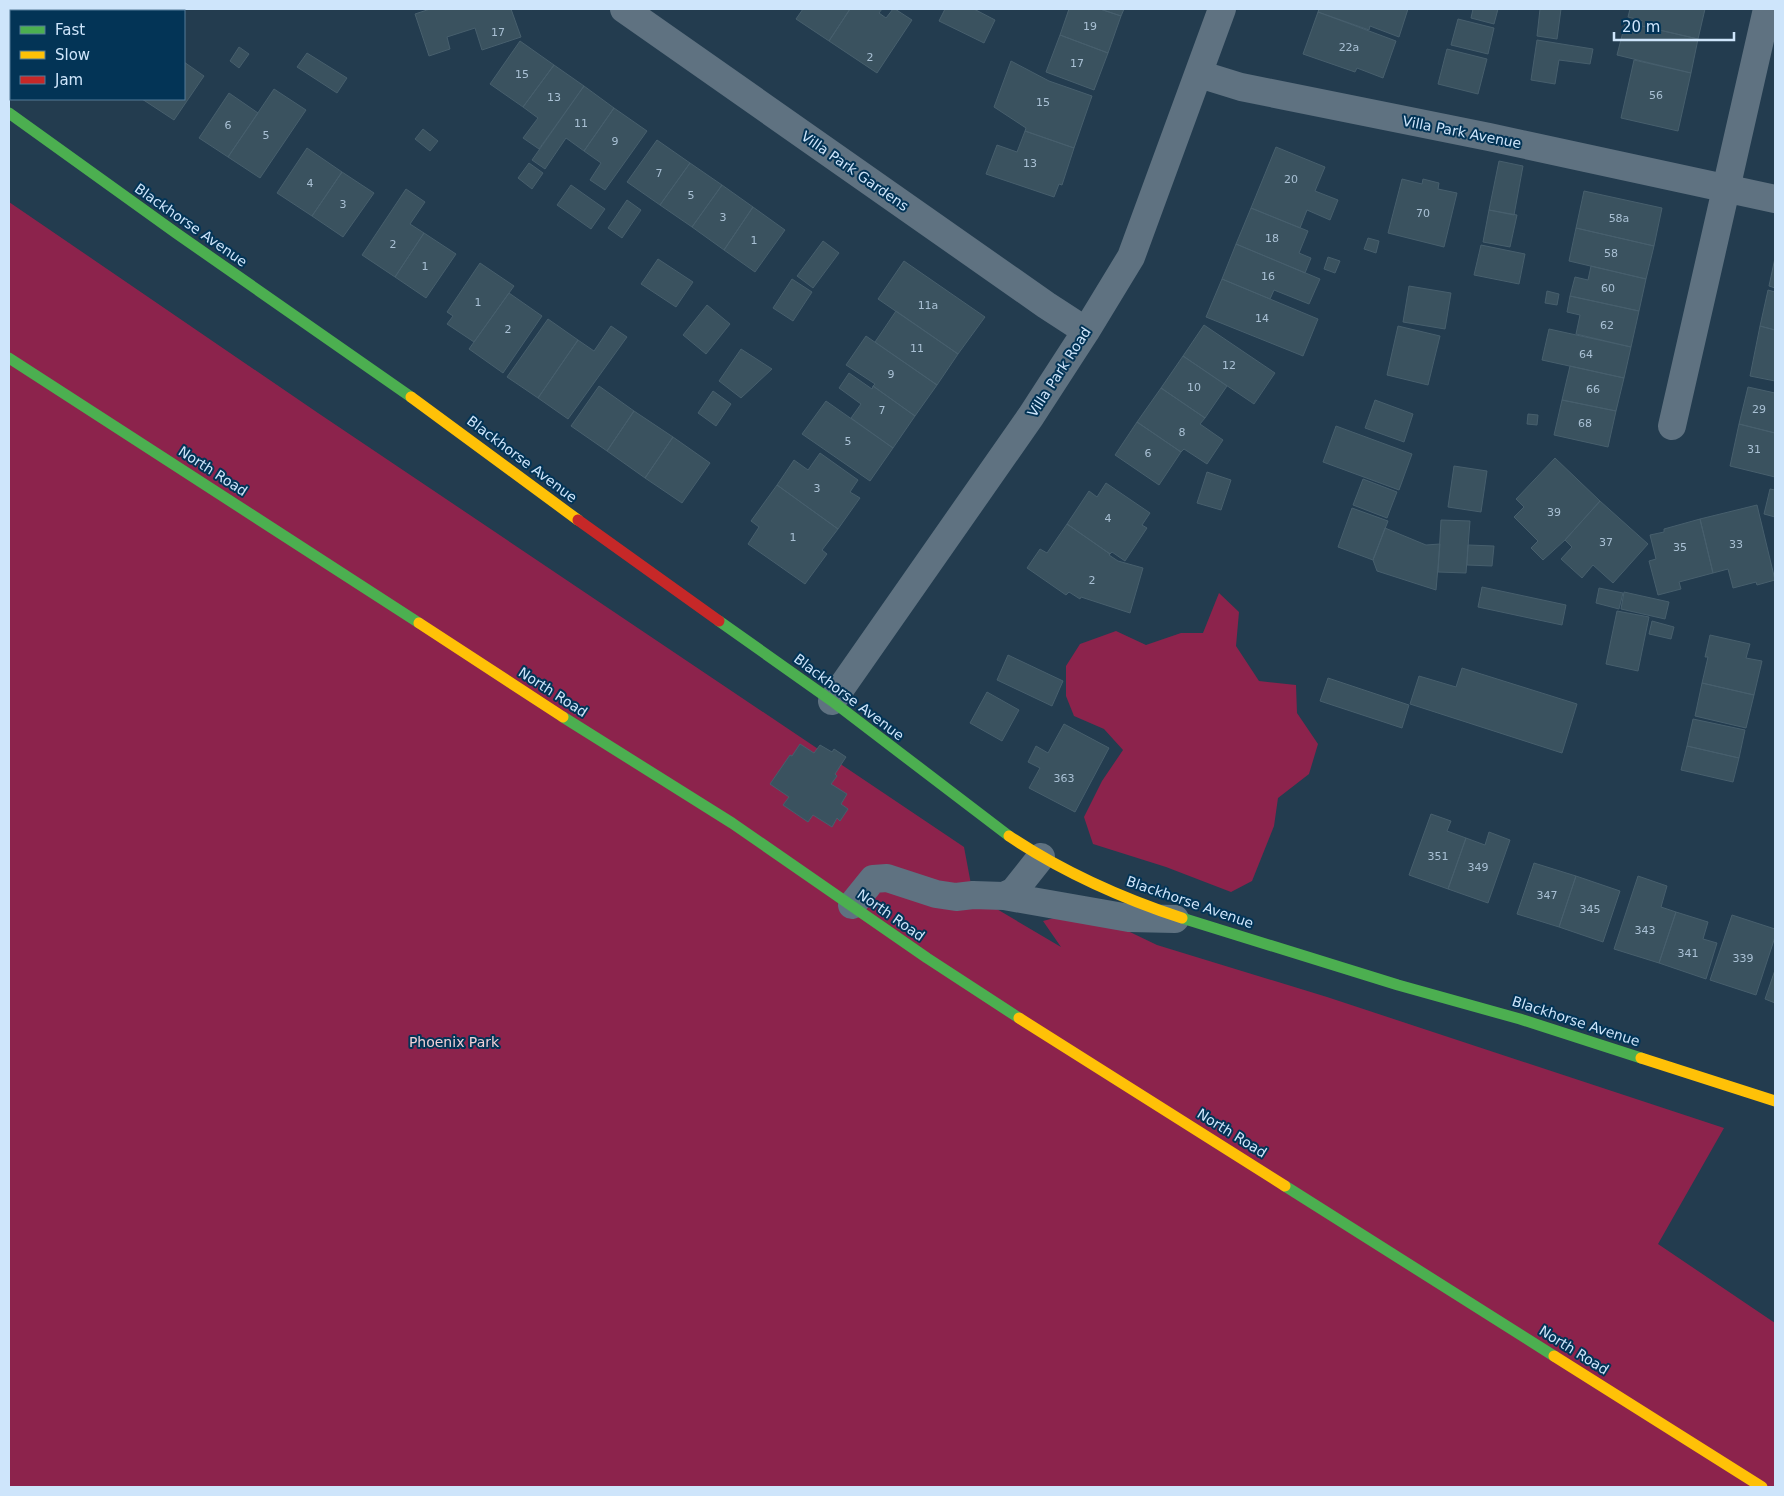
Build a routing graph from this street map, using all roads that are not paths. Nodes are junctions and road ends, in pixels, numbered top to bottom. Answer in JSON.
{"nodes":[{"id":1,"x":624,"y":9,"type":"edge"},
{"id":2,"x":1222,"y":9,"type":"edge"},
{"id":3,"x":1767,"y":9,"type":"edge"},
{"id":4,"x":1200,"y":74,"type":"junction"},
{"id":5,"x":9,"y":112,"type":"edge"},
{"id":6,"x":1726,"y":187,"type":"junction"},
{"id":7,"x":1775,"y":199,"type":"edge"},
{"id":8,"x":1086,"y":331,"type":"junction"},
{"id":9,"x":9,"y":358,"type":"edge"},
{"id":10,"x":1672,"y":426,"type":"dead end"},
{"id":11,"x":832,"y":701,"type":"junction"},
{"id":12,"x":1041,"y":857,"type":"junction"},
{"id":13,"x":1004,"y":896,"type":"junction"},
{"id":14,"x":852,"y":905,"type":"junction"},
{"id":15,"x":1184,"y":919,"type":"junction"},
{"id":16,"x":1775,"y":1101,"type":"edge"},
{"id":17,"x":1762,"y":1487,"type":"edge"}],
"edges":[{"from":1,"to":8,"type":"street","name":"Villa Park Gardens"},
{"from":2,"to":4,"type":"street","name":"Villa Park Road"},
{"from":3,"to":6,"type":"street"},
{"from":4,"to":6,"type":"street","name":"Villa Park Avenue"},
{"from":4,"to":8,"type":"street","name":"Villa Park Road"},
{"from":5,"to":11,"type":"street","name":"Blackhorse Avenue"},
{"from":6,"to":7,"type":"street","name":"Villa Park Avenue"},
{"from":6,"to":10,"type":"street"},
{"from":8,"to":11,"type":"street","name":"Villa Park Road"},
{"from":9,"to":14,"type":"street","name":"North Road"},
{"from":11,"to":12,"type":"street","name":"Blackhorse Avenue"},
{"from":12,"to":13,"type":"street"},
{"from":12,"to":15,"type":"street","name":"Blackhorse Avenue"},
{"from":13,"to":14,"type":"street"},
{"from":13,"to":15,"type":"street"},
{"from":14,"to":17,"type":"street","name":"North Road"},
{"from":15,"to":16,"type":"street","name":"Blackhorse Avenue"}]}
